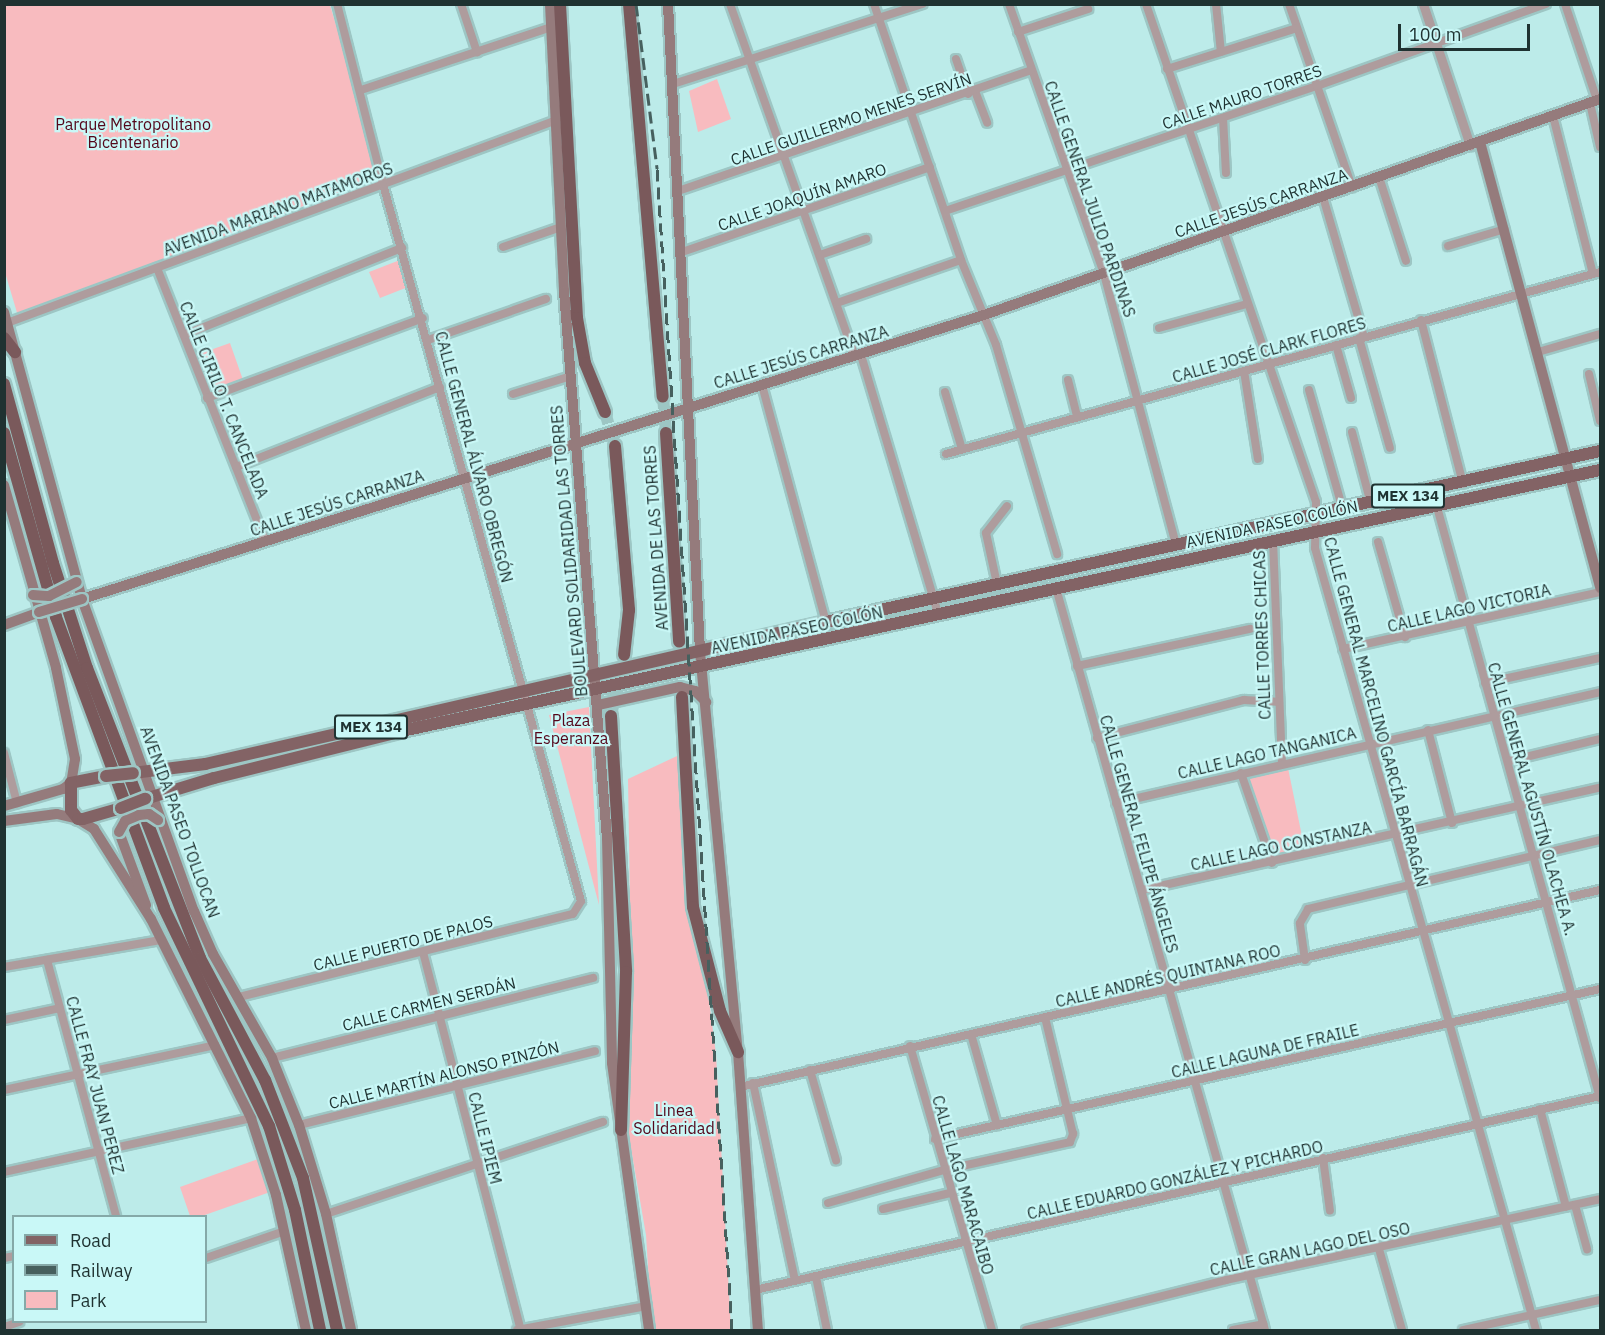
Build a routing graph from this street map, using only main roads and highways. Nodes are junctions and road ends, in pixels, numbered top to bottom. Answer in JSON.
{"nodes":[{"id":1,"x":550,"y":4,"type":"edge"},
{"id":2,"x":560,"y":4,"type":"edge"},
{"id":3,"x":629,"y":4,"type":"edge"},
{"id":4,"x":668,"y":4,"type":"edge"},
{"id":5,"x":1596,"y":101,"type":"edge"},
{"id":6,"x":1475,"y":143,"type":"junction"},
{"id":7,"x":6,"y":317,"type":"edge"},
{"id":8,"x":4,"y":338,"type":"edge"},
{"id":9,"x":15,"y":352,"type":"junction"},
{"id":10,"x":4,"y":384,"type":"edge"},
{"id":11,"x":663,"y":397,"type":"tunnel mouth"},
{"id":12,"x":690,"y":408,"type":"junction"},
{"id":13,"x":605,"y":412,"type":"tunnel mouth"},
{"id":14,"x":666,"y":432,"type":"tunnel mouth"},
{"id":15,"x":4,"y":433,"type":"edge"},
{"id":16,"x":578,"y":444,"type":"junction"},
{"id":17,"x":615,"y":447,"type":"tunnel mouth"},
{"id":18,"x":1600,"y":451,"type":"edge"},
{"id":19,"x":1566,"y":460,"type":"junction"},
{"id":20,"x":1600,"y":470,"type":"edge"},
{"id":21,"x":1571,"y":476,"type":"junction"},
{"id":22,"x":4,"y":485,"type":"edge"},
{"id":23,"x":1214,"y":535,"type":"junction"},
{"id":24,"x":1218,"y":552,"type":"junction"},
{"id":25,"x":77,"y":582,"type":"junction"},
{"id":26,"x":1600,"y":590,"type":"edge"},
{"id":27,"x":33,"y":595,"type":"junction"},
{"id":28,"x":82,"y":599,"type":"junction"},
{"id":29,"x":39,"y":612,"type":"junction"},
{"id":30,"x":868,"y":613,"type":"junction"},
{"id":31,"x":4,"y":625,"type":"edge"},
{"id":32,"x":873,"y":631,"type":"junction"},
{"id":33,"x":679,"y":642,"type":"dead end"},
{"id":34,"x":700,"y":652,"type":"junction"},
{"id":35,"x":624,"y":655,"type":"dead end"},
{"id":36,"x":702,"y":668,"type":"junction"},
{"id":37,"x":596,"y":675,"type":"junction"},
{"id":38,"x":597,"y":688,"type":"junction"},
{"id":39,"x":525,"y":697,"type":"junction"},
{"id":40,"x":682,"y":697,"type":"dead end"},
{"id":41,"x":706,"y":702,"type":"junction"},
{"id":42,"x":598,"y":705,"type":"junction"},
{"id":43,"x":611,"y":716,"type":"tunnel mouth"},
{"id":44,"x":401,"y":725,"type":"junction"},
{"id":45,"x":139,"y":772,"type":"junction"},
{"id":46,"x":71,"y":783,"type":"junction"},
{"id":47,"x":149,"y":798,"type":"junction"},
{"id":48,"x":4,"y":806,"type":"edge"},
{"id":49,"x":78,"y":819,"type":"junction"},
{"id":50,"x":4,"y":821,"type":"edge"},
{"id":51,"x":194,"y":911,"type":"junction"},
{"id":52,"x":151,"y":919,"type":"junction"},
{"id":53,"x":738,"y":1052,"type":"junction"},
{"id":54,"x":621,"y":1130,"type":"junction"},
{"id":55,"x":306,"y":1330,"type":"edge"},
{"id":56,"x":320,"y":1330,"type":"edge"},
{"id":57,"x":337,"y":1330,"type":"edge"},
{"id":58,"x":351,"y":1330,"type":"edge"},
{"id":59,"x":649,"y":1330,"type":"edge"},
{"id":60,"x":758,"y":1330,"type":"edge"}],
"edges":[{"from":1,"to":16,"type":"main road","name":"BOULEVARD SOLIDARIDAD LAS TORRES"},
{"from":2,"to":13,"type":"highway"},
{"from":3,"to":11,"type":"highway"},
{"from":4,"to":12,"type":"main road"},
{"from":5,"to":6,"type":"main road","name":"CALLE JESÚS CARRANZA"},
{"from":6,"to":12,"type":"main road","name":"CALLE JESÚS CARRANZA"},
{"from":6,"to":19,"type":"main road"},
{"from":7,"to":9,"type":"main road","name":"AVENIDA PASEO TOLLOCAN"},
{"from":8,"to":9,"type":"highway"},
{"from":9,"to":25,"type":"main road","name":"AVENIDA PASEO TOLLOCAN"},
{"from":10,"to":57,"type":"highway","name":"AVENIDA PASEO TOLLOCAN"},
{"from":12,"to":16,"type":"main road","name":"CALLE JESÚS CARRANZA"},
{"from":12,"to":34,"type":"main road"},
{"from":14,"to":33,"type":"highway","name":"AVENIDA DE LAS TORRES"},
{"from":15,"to":56,"type":"highway"},
{"from":16,"to":28,"type":"main road","name":"CALLE JESÚS CARRANZA"},
{"from":16,"to":37,"type":"main road","name":"BOULEVARD SOLIDARIDAD LAS TORRES"},
{"from":17,"to":35,"type":"highway","name":"AVENIDA DE LAS TORRES"},
{"from":18,"to":19,"type":"main road","name":"AVENIDA PASEO COLÓN","number":"MEX 134"},
{"from":19,"to":21,"type":"main road"},
{"from":19,"to":23,"type":"main road","name":"AVENIDA PASEO COLÓN","number":"MEX 134"},
{"from":20,"to":21,"type":"main road","name":"AVENIDA PASEO COLÓN","number":"MEX 134"},
{"from":21,"to":24,"type":"main road","name":"AVENIDA PASEO COLÓN","number":"MEX 134"},
{"from":21,"to":26,"type":"main road"},
{"from":22,"to":27,"type":"main road"},
{"from":23,"to":24,"type":"main road"},
{"from":23,"to":30,"type":"main road","name":"AVENIDA PASEO COLÓN","number":"MEX 134"},
{"from":24,"to":32,"type":"main road","name":"AVENIDA PASEO COLÓN","number":"MEX 134"},
{"from":25,"to":27,"type":"main road","bridge":true},
{"from":25,"to":28,"type":"main road","name":"AVENIDA PASEO TOLLOCAN"},
{"from":27,"to":29,"type":"main road"},
{"from":28,"to":29,"type":"main road","name":"CALLE JESÚS CARRANZA","bridge":true},
{"from":28,"to":45,"type":"main road","name":"AVENIDA PASEO TOLLOCAN"},
{"from":29,"to":31,"type":"main road","name":"CALLE JESÚS CARRANZA"},
{"from":29,"to":46,"type":"main road"},
{"from":30,"to":32,"type":"main road"},
{"from":30,"to":34,"type":"main road","name":"AVENIDA PASEO COLÓN","number":"MEX 134"},
{"from":32,"to":36,"type":"main road","name":"AVENIDA PASEO COLÓN","number":"MEX 134"},
{"from":34,"to":36,"type":"main road"},
{"from":34,"to":37,"type":"main road","name":"AVENIDA PASEO COLÓN","number":"MEX 134"},
{"from":36,"to":38,"type":"main road","name":"AVENIDA PASEO COLÓN","number":"MEX 134"},
{"from":36,"to":41,"type":"main road"},
{"from":37,"to":38,"type":"main road","name":"BOULEVARD SOLIDARIDAD LAS TORRES"},
{"from":37,"to":39,"type":"main road","name":"AVENIDA PASEO COLÓN","number":"MEX 134"},
{"from":38,"to":39,"type":"main road","name":"AVENIDA PASEO COLÓN","number":"MEX 134"},
{"from":38,"to":42,"type":"main road","name":"BOULEVARD SOLIDARIDAD LAS TORRES"},
{"from":39,"to":44,"type":"main road","name":"AVENIDA PASEO COLÓN","number":"MEX 134"},
{"from":40,"to":53,"type":"highway"},
{"from":41,"to":42,"type":"main road"},
{"from":41,"to":53,"type":"main road"},
{"from":42,"to":54,"type":"main road","name":"BOULEVARD SOLIDARIDAD LAS TORRES"},
{"from":43,"to":54,"type":"highway","name":"BOULEVARD SOLIDARIDAD LAS TORRES"},
{"from":44,"to":45,"type":"main road","name":"AVENIDA PASEO COLÓN","number":"MEX 134"},
{"from":44,"to":47,"type":"main road","name":"AVENIDA PASEO COLÓN","number":"MEX 134"},
{"from":45,"to":46,"type":"main road","name":"AVENIDA PASEO COLÓN","bridge":true},
{"from":45,"to":47,"type":"main road","name":"AVENIDA PASEO TOLLOCAN"},
{"from":46,"to":48,"type":"main road","name":"AVENIDA PASEO COLÓN"},
{"from":46,"to":49,"type":"main road"},
{"from":47,"to":49,"type":"main road","name":"AVENIDA PASEO COLÓN","bridge":true},
{"from":47,"to":51,"type":"main road","name":"AVENIDA PASEO TOLLOCAN"},
{"from":49,"to":50,"type":"main road","name":"AVENIDA PASEO COLÓN"},
{"from":49,"to":52,"type":"main road"},
{"from":51,"to":52,"type":"main road","bridge":true},
{"from":51,"to":58,"type":"main road","name":"AVENIDA PASEO TOLLOCAN"},
{"from":52,"to":55,"type":"main road"},
{"from":53,"to":60,"type":"main road"},
{"from":54,"to":59,"type":"main road","name":"BOULEVARD SOLIDARIDAD LAS TORRES"}]}
